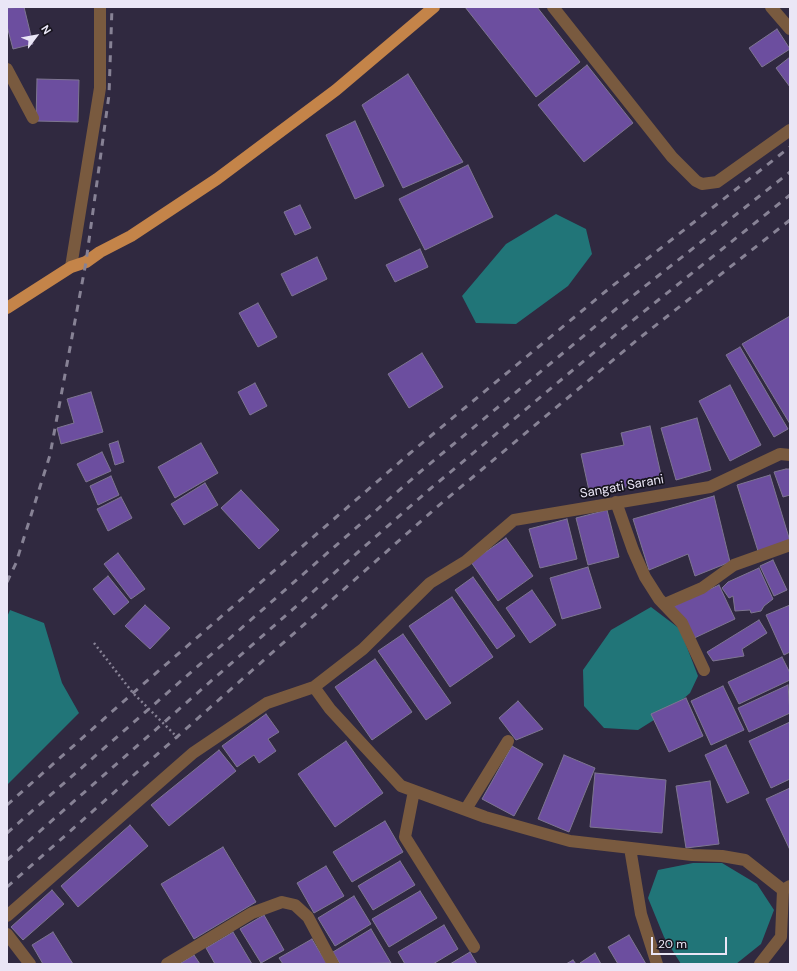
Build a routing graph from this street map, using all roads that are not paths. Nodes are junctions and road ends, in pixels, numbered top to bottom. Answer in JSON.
{"nodes":[{"id":1,"x":100,"y":7,"type":"edge"},
{"id":2,"x":434,"y":7,"type":"edge"},
{"id":3,"x":553,"y":7,"type":"edge"},
{"id":4,"x":770,"y":7,"type":"edge"},
{"id":5,"x":790,"y":29,"type":"edge"},
{"id":6,"x":7,"y":69,"type":"edge"},
{"id":7,"x":33,"y":118,"type":"dead end"},
{"id":8,"x":790,"y":130,"type":"edge"},
{"id":9,"x":72,"y":267,"type":"junction"},
{"id":10,"x":7,"y":308,"type":"edge"},
{"id":11,"x":790,"y":455,"type":"edge"},
{"id":12,"x":616,"y":502,"type":"junction"},
{"id":13,"x":790,"y":545,"type":"edge"},
{"id":14,"x":665,"y":604,"type":"junction"},
{"id":15,"x":704,"y":670,"type":"dead end"},
{"id":16,"x":314,"y":688,"type":"junction"},
{"id":17,"x":508,"y":741,"type":"dead end"},
{"id":18,"x":414,"y":791,"type":"junction"},
{"id":19,"x":466,"y":809,"type":"junction"},
{"id":20,"x":630,"y":848,"type":"junction"},
{"id":21,"x":786,"y":888,"type":"edge"},
{"id":22,"x":7,"y":916,"type":"edge"},
{"id":23,"x":7,"y":934,"type":"edge"},
{"id":24,"x":474,"y":947,"type":"dead end"},
{"id":25,"x":30,"y":964,"type":"edge"},
{"id":26,"x":167,"y":964,"type":"edge"},
{"id":27,"x":333,"y":964,"type":"edge"},
{"id":28,"x":657,"y":964,"type":"edge"},
{"id":29,"x":760,"y":964,"type":"edge"}],
"edges":[{"from":1,"to":9,"type":"street"},
{"from":2,"to":9,"type":"main road"},
{"from":3,"to":8,"type":"street"},
{"from":4,"to":5,"type":"street"},
{"from":6,"to":7,"type":"street"},
{"from":9,"to":10,"type":"main road"},
{"from":11,"to":12,"type":"street","name":"Sangati Sarani"},
{"from":12,"to":14,"type":"street"},
{"from":12,"to":16,"type":"street","name":"Sangati Sarani"},
{"from":13,"to":14,"type":"street"},
{"from":14,"to":15,"type":"street"},
{"from":16,"to":18,"type":"street"},
{"from":16,"to":22,"type":"street"},
{"from":17,"to":19,"type":"street"},
{"from":18,"to":19,"type":"street"},
{"from":18,"to":24,"type":"street"},
{"from":19,"to":20,"type":"street"},
{"from":20,"to":21,"type":"street"},
{"from":20,"to":28,"type":"street"},
{"from":21,"to":29,"type":"street"},
{"from":23,"to":25,"type":"street"},
{"from":26,"to":27,"type":"street"}]}
